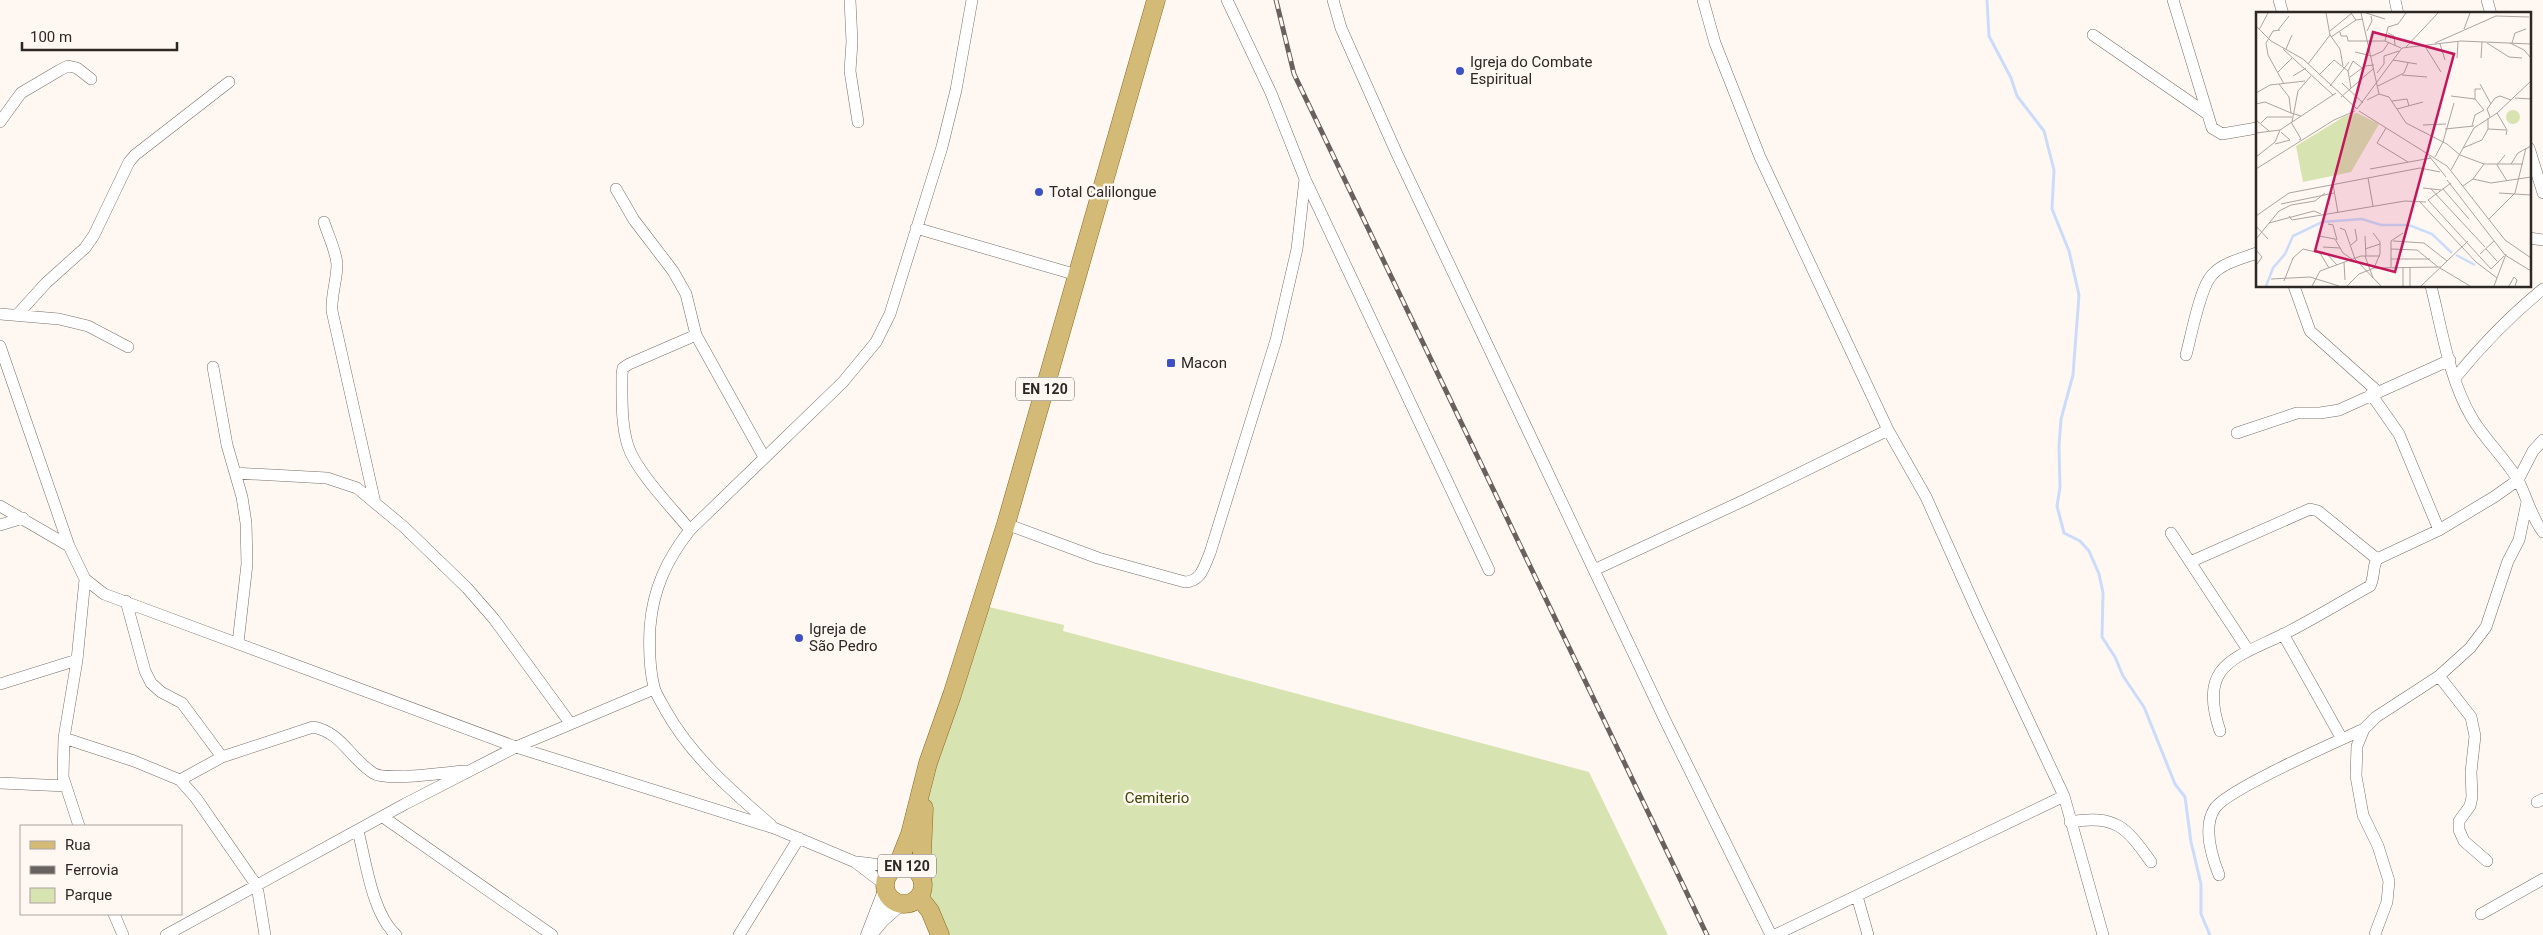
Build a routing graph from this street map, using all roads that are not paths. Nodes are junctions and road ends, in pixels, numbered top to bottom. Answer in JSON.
{"nodes":[{"id":1,"x":850,"y":0,"type":"edge"},
{"id":2,"x":972,"y":0,"type":"edge"},
{"id":3,"x":1156,"y":0,"type":"edge"},
{"id":4,"x":1227,"y":0,"type":"edge"},
{"id":5,"x":1333,"y":0,"type":"edge"},
{"id":6,"x":1703,"y":0,"type":"edge"},
{"id":7,"x":2173,"y":0,"type":"edge"},
{"id":8,"x":2092,"y":35,"type":"dead end"},
{"id":9,"x":92,"y":79,"type":"dead end"},
{"id":10,"x":229,"y":82,"type":"dead end"},
{"id":11,"x":2206,"y":113,"type":"junction"},
{"id":12,"x":0,"y":122,"type":"edge"},
{"id":13,"x":858,"y":122,"type":"dead end"},
{"id":14,"x":2256,"y":128,"type":"edge"},
{"id":15,"x":2530,"y":151,"type":"edge"},
{"id":16,"x":1305,"y":179,"type":"junction"},
{"id":17,"x":616,"y":189,"type":"dead end"},
{"id":18,"x":2543,"y":193,"type":"edge"},
{"id":19,"x":324,"y":222,"type":"dead end"},
{"id":20,"x":916,"y":228,"type":"junction"},
{"id":21,"x":2530,"y":238,"type":"edge"},
{"id":22,"x":2543,"y":240,"type":"edge"},
{"id":23,"x":2256,"y":253,"type":"edge"},
{"id":24,"x":1077,"y":275,"type":"junction"},
{"id":25,"x":2295,"y":288,"type":"edge"},
{"id":26,"x":2432,"y":288,"type":"edge"},
{"id":27,"x":2543,"y":289,"type":"edge"},
{"id":28,"x":0,"y":314,"type":"edge"},
{"id":29,"x":17,"y":315,"type":"junction"},
{"id":30,"x":696,"y":336,"type":"junction"},
{"id":31,"x":0,"y":346,"type":"edge"},
{"id":32,"x":128,"y":347,"type":"dead end"},
{"id":33,"x":2186,"y":355,"type":"dead end"},
{"id":34,"x":2450,"y":360,"type":"junction"},
{"id":35,"x":214,"y":368,"type":"dead end"},
{"id":36,"x":2455,"y":378,"type":"junction"},
{"id":37,"x":2374,"y":392,"type":"junction"},
{"id":38,"x":1888,"y":430,"type":"junction"},
{"id":39,"x":2237,"y":433,"type":"dead end"},
{"id":40,"x":2543,"y":440,"type":"edge"},
{"id":41,"x":764,"y":457,"type":"junction"},
{"id":42,"x":235,"y":473,"type":"junction"},
{"id":43,"x":2518,"y":480,"type":"junction"},
{"id":44,"x":2527,"y":502,"type":"junction"},
{"id":45,"x":375,"y":503,"type":"junction"},
{"id":46,"x":0,"y":506,"type":"edge"},
{"id":47,"x":23,"y":518,"type":"junction"},
{"id":48,"x":0,"y":524,"type":"edge"},
{"id":49,"x":1006,"y":524,"type":"junction"},
{"id":50,"x":690,"y":530,"type":"junction"},
{"id":51,"x":2438,"y":530,"type":"junction"},
{"id":52,"x":2543,"y":532,"type":"edge"},
{"id":53,"x":2171,"y":533,"type":"dead end"},
{"id":54,"x":68,"y":546,"type":"junction"},
{"id":55,"x":2377,"y":559,"type":"junction"},
{"id":56,"x":2190,"y":562,"type":"junction"},
{"id":57,"x":1489,"y":570,"type":"dead end"},
{"id":58,"x":1594,"y":570,"type":"junction"},
{"id":59,"x":85,"y":579,"type":"junction"},
{"id":60,"x":126,"y":601,"type":"junction"},
{"id":61,"x":2283,"y":634,"type":"junction"},
{"id":62,"x":238,"y":643,"type":"junction"},
{"id":63,"x":2248,"y":650,"type":"junction"},
{"id":64,"x":77,"y":660,"type":"junction"},
{"id":65,"x":2439,"y":676,"type":"junction"},
{"id":66,"x":0,"y":684,"type":"edge"},
{"id":67,"x":654,"y":689,"type":"junction"},
{"id":68,"x":570,"y":723,"type":"junction"},
{"id":69,"x":2364,"y":729,"type":"junction"},
{"id":70,"x":2220,"y":731,"type":"dead end"},
{"id":71,"x":64,"y":738,"type":"junction"},
{"id":72,"x":2342,"y":739,"type":"junction"},
{"id":73,"x":516,"y":747,"type":"junction"},
{"id":74,"x":222,"y":756,"type":"junction"},
{"id":75,"x":470,"y":771,"type":"junction"},
{"id":76,"x":926,"y":775,"type":"junction"},
{"id":77,"x":180,"y":780,"type":"junction"},
{"id":78,"x":0,"y":783,"type":"edge"},
{"id":79,"x":66,"y":786,"type":"junction"},
{"id":80,"x":2064,"y":796,"type":"junction"},
{"id":81,"x":383,"y":817,"type":"junction"},
{"id":82,"x":2070,"y":822,"type":"junction"},
{"id":83,"x":79,"y":825,"type":"edge"},
{"id":84,"x":774,"y":828,"type":"junction"},
{"id":85,"x":358,"y":831,"type":"junction"},
{"id":86,"x":799,"y":838,"type":"junction"},
{"id":87,"x":2487,"y":861,"type":"dead end"},
{"id":88,"x":856,"y":862,"type":"junction"},
{"id":89,"x":2150,"y":862,"type":"dead end"},
{"id":90,"x":897,"y":867,"type":"junction"},
{"id":91,"x":2219,"y":875,"type":"dead end"},
{"id":92,"x":921,"y":876,"type":"junction"},
{"id":93,"x":2543,"y":879,"type":"edge"},
{"id":94,"x":257,"y":886,"type":"junction"},
{"id":95,"x":885,"y":887,"type":"junction"},
{"id":96,"x":1857,"y":896,"type":"junction"},
{"id":97,"x":909,"y":902,"type":"junction"},
{"id":98,"x":2481,"y":914,"type":"dead end"},
{"id":99,"x":114,"y":915,"type":"edge"},
{"id":100,"x":2375,"y":934,"type":"dead end"},
{"id":101,"x":123,"y":935,"type":"edge"},
{"id":102,"x":166,"y":935,"type":"edge"},
{"id":103,"x":265,"y":935,"type":"edge"},
{"id":104,"x":396,"y":935,"type":"edge"},
{"id":105,"x":552,"y":935,"type":"edge"},
{"id":106,"x":739,"y":935,"type":"edge"},
{"id":107,"x":869,"y":935,"type":"edge"},
{"id":108,"x":931,"y":935,"type":"edge"},
{"id":109,"x":940,"y":935,"type":"edge"},
{"id":110,"x":1771,"y":935,"type":"edge"},
{"id":111,"x":1775,"y":935,"type":"edge"},
{"id":112,"x":1868,"y":935,"type":"edge"},
{"id":113,"x":2103,"y":935,"type":"edge"}],
"edges":[{"from":1,"to":13,"type":"street"},
{"from":2,"to":20,"type":"street"},
{"from":3,"to":24,"type":"main road","number":"EN 120"},
{"from":4,"to":16,"type":"street"},
{"from":5,"to":58,"type":"street"},
{"from":6,"to":38,"type":"street"},
{"from":7,"to":11,"type":"street"},
{"from":8,"to":11,"type":"street"},
{"from":9,"to":12,"type":"street"},
{"from":10,"to":29,"type":"street"},
{"from":11,"to":14,"type":"street"},
{"from":15,"to":18,"type":"street"},
{"from":16,"to":49,"type":"street"},
{"from":16,"to":57,"type":"street"},
{"from":17,"to":30,"type":"street"},
{"from":19,"to":45,"type":"street"},
{"from":20,"to":24,"type":"street"},
{"from":20,"to":41,"type":"street"},
{"from":21,"to":22,"type":"street"},
{"from":23,"to":33,"type":"street"},
{"from":24,"to":49,"type":"main road","number":"EN 120"},
{"from":25,"to":37,"type":"street"},
{"from":26,"to":34,"type":"street"},
{"from":27,"to":36,"type":"street"},
{"from":28,"to":29,"type":"street"},
{"from":29,"to":32,"type":"street"},
{"from":30,"to":41,"type":"street"},
{"from":30,"to":50,"type":"street"},
{"from":31,"to":54,"type":"street"},
{"from":34,"to":36,"type":"street"},
{"from":34,"to":37,"type":"street"},
{"from":35,"to":42,"type":"street"},
{"from":36,"to":43,"type":"street"},
{"from":37,"to":39,"type":"street"},
{"from":37,"to":51,"type":"street"},
{"from":38,"to":58,"type":"street"},
{"from":38,"to":80,"type":"street"},
{"from":40,"to":43,"type":"street"},
{"from":41,"to":50,"type":"street"},
{"from":42,"to":45,"type":"street"},
{"from":42,"to":62,"type":"street"},
{"from":43,"to":44,"type":"street"},
{"from":43,"to":51,"type":"street"},
{"from":44,"to":52,"type":"street"},
{"from":44,"to":65,"type":"street"},
{"from":45,"to":68,"type":"street"},
{"from":46,"to":47,"type":"street"},
{"from":47,"to":48,"type":"street"},
{"from":47,"to":54,"type":"street"},
{"from":49,"to":76,"type":"main road","number":"EN 120"},
{"from":50,"to":67,"type":"street"},
{"from":51,"to":55,"type":"street"},
{"from":53,"to":56,"type":"street"},
{"from":54,"to":59,"type":"street"},
{"from":55,"to":56,"type":"street"},
{"from":55,"to":61,"type":"street"},
{"from":56,"to":63,"type":"street"},
{"from":58,"to":110,"type":"street"},
{"from":59,"to":60,"type":"street"},
{"from":59,"to":64,"type":"street"},
{"from":60,"to":62,"type":"street"},
{"from":60,"to":74,"type":"street"},
{"from":61,"to":63,"type":"street"},
{"from":61,"to":72,"type":"street"},
{"from":62,"to":73,"type":"street"},
{"from":63,"to":70,"type":"street"},
{"from":64,"to":66,"type":"street"},
{"from":64,"to":71,"type":"street"},
{"from":65,"to":69,"type":"street"},
{"from":65,"to":87,"type":"street"},
{"from":67,"to":68,"type":"street"},
{"from":67,"to":84,"type":"street"},
{"from":68,"to":73,"type":"street"},
{"from":69,"to":72,"type":"street"},
{"from":69,"to":100,"type":"street"},
{"from":71,"to":77,"type":"street"},
{"from":71,"to":79,"type":"street"},
{"from":72,"to":91,"type":"street"},
{"from":73,"to":75,"type":"street"},
{"from":73,"to":84,"type":"street"},
{"from":74,"to":75,"type":"street"},
{"from":74,"to":77,"type":"street"},
{"from":75,"to":81,"type":"street"},
{"from":76,"to":90,"type":"main road","number":"EN 120"},
{"from":76,"to":92,"type":"main road","number":"EN 120"},
{"from":77,"to":94,"type":"street"},
{"from":78,"to":79,"type":"street"},
{"from":79,"to":83,"type":"street"},
{"from":80,"to":82,"type":"street"},
{"from":80,"to":96,"type":"street"},
{"from":81,"to":85,"type":"street"},
{"from":81,"to":105,"type":"street"},
{"from":82,"to":89,"type":"street"},
{"from":82,"to":113,"type":"street"},
{"from":84,"to":86,"type":"street"},
{"from":85,"to":94,"type":"street"},
{"from":85,"to":104,"type":"street"},
{"from":86,"to":88,"type":"street"},
{"from":86,"to":106,"type":"street"},
{"from":88,"to":90,"type":"street"},
{"from":88,"to":95,"type":"street"},
{"from":90,"to":92,"type":"main road","number":"EN 120"},
{"from":90,"to":95,"type":"main road","number":"EN 120"},
{"from":92,"to":97,"type":"main road","number":"EN 120"},
{"from":93,"to":98,"type":"street"},
{"from":94,"to":102,"type":"street"},
{"from":94,"to":103,"type":"street"},
{"from":95,"to":97,"type":"main road","number":"EN 120"},
{"from":95,"to":107,"type":"street"},
{"from":96,"to":111,"type":"street"},
{"from":96,"to":112,"type":"street"},
{"from":97,"to":107,"type":"street"},
{"from":97,"to":108,"type":"main road","number":"EN 120"},
{"from":97,"to":109,"type":"main road","number":"EN 120"},
{"from":99,"to":101,"type":"street"}]}
